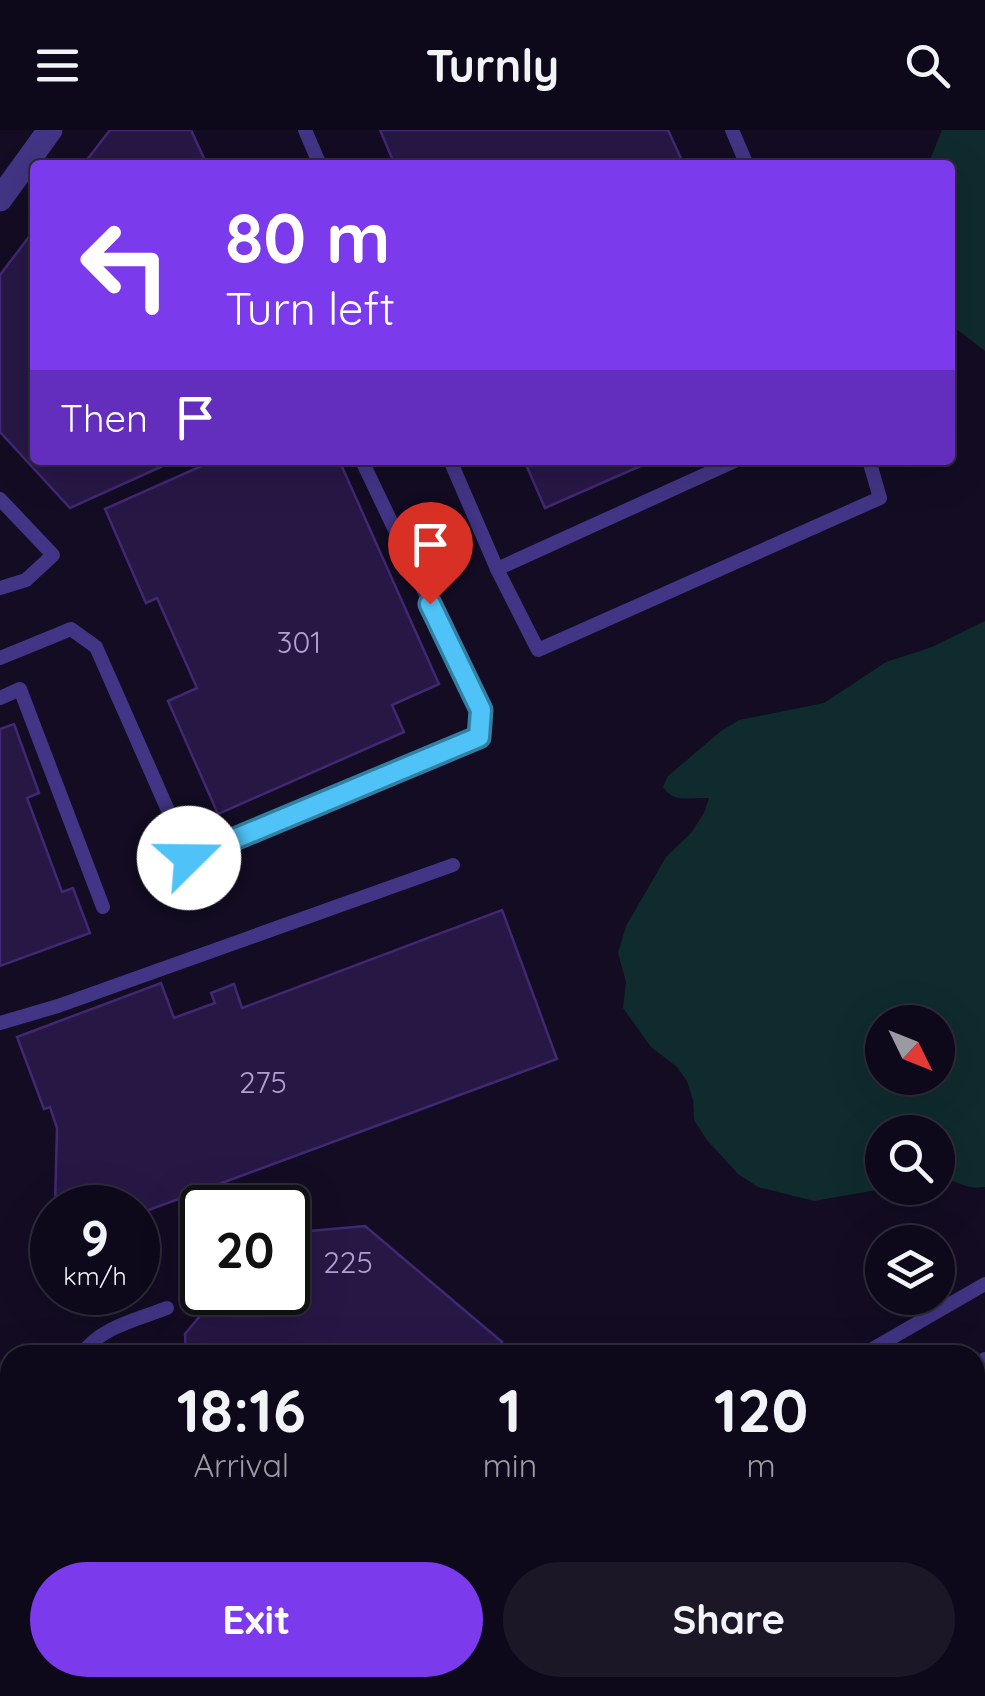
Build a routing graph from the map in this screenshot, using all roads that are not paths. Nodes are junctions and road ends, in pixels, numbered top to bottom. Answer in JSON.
{"nodes":[{"id":1,"x":305,"y":130,"type":"edge"},
{"id":2,"x":732,"y":130,"type":"edge"},
{"id":3,"x":37,"y":135,"type":"edge"},
{"id":4,"x":318,"y":160,"type":"edge"},
{"id":5,"x":745,"y":160,"type":"edge"},
{"id":6,"x":0,"y":199,"type":"edge"},
{"id":7,"x":365,"y":465,"type":"edge"},
{"id":8,"x":452,"y":465,"type":"edge"},
{"id":9,"x":726,"y":465,"type":"edge"},
{"id":10,"x":870,"y":465,"type":"edge"},
{"id":11,"x":0,"y":498,"type":"edge"},
{"id":12,"x":498,"y":569,"type":"junction"},
{"id":13,"x":0,"y":588,"type":"edge"},
{"id":14,"x":0,"y":658,"type":"edge"},
{"id":15,"x":0,"y":698,"type":"edge"},
{"id":16,"x":453,"y":865,"type":"dead end"},
{"id":17,"x":103,"y":907,"type":"dead end"},
{"id":18,"x":0,"y":1023,"type":"edge"},
{"id":19,"x":985,"y":1284,"type":"edge"},
{"id":20,"x":167,"y":1308,"type":"dead end"},
{"id":21,"x":90,"y":1345,"type":"edge"},
{"id":22,"x":879,"y":1345,"type":"edge"}],
"edges":[{"from":1,"to":4,"type":"lane"},
{"from":2,"to":5,"type":"lane"},
{"from":3,"to":6,"type":"street"},
{"from":7,"to":14,"type":"lane"},
{"from":8,"to":12,"type":"lane"},
{"from":9,"to":12,"type":"lane"},
{"from":10,"to":12,"type":"lane"},
{"from":11,"to":13,"type":"lane"},
{"from":15,"to":17,"type":"lane"},
{"from":16,"to":18,"type":"lane"},
{"from":19,"to":22,"type":"lane"},
{"from":20,"to":21,"type":"lane"}]}
